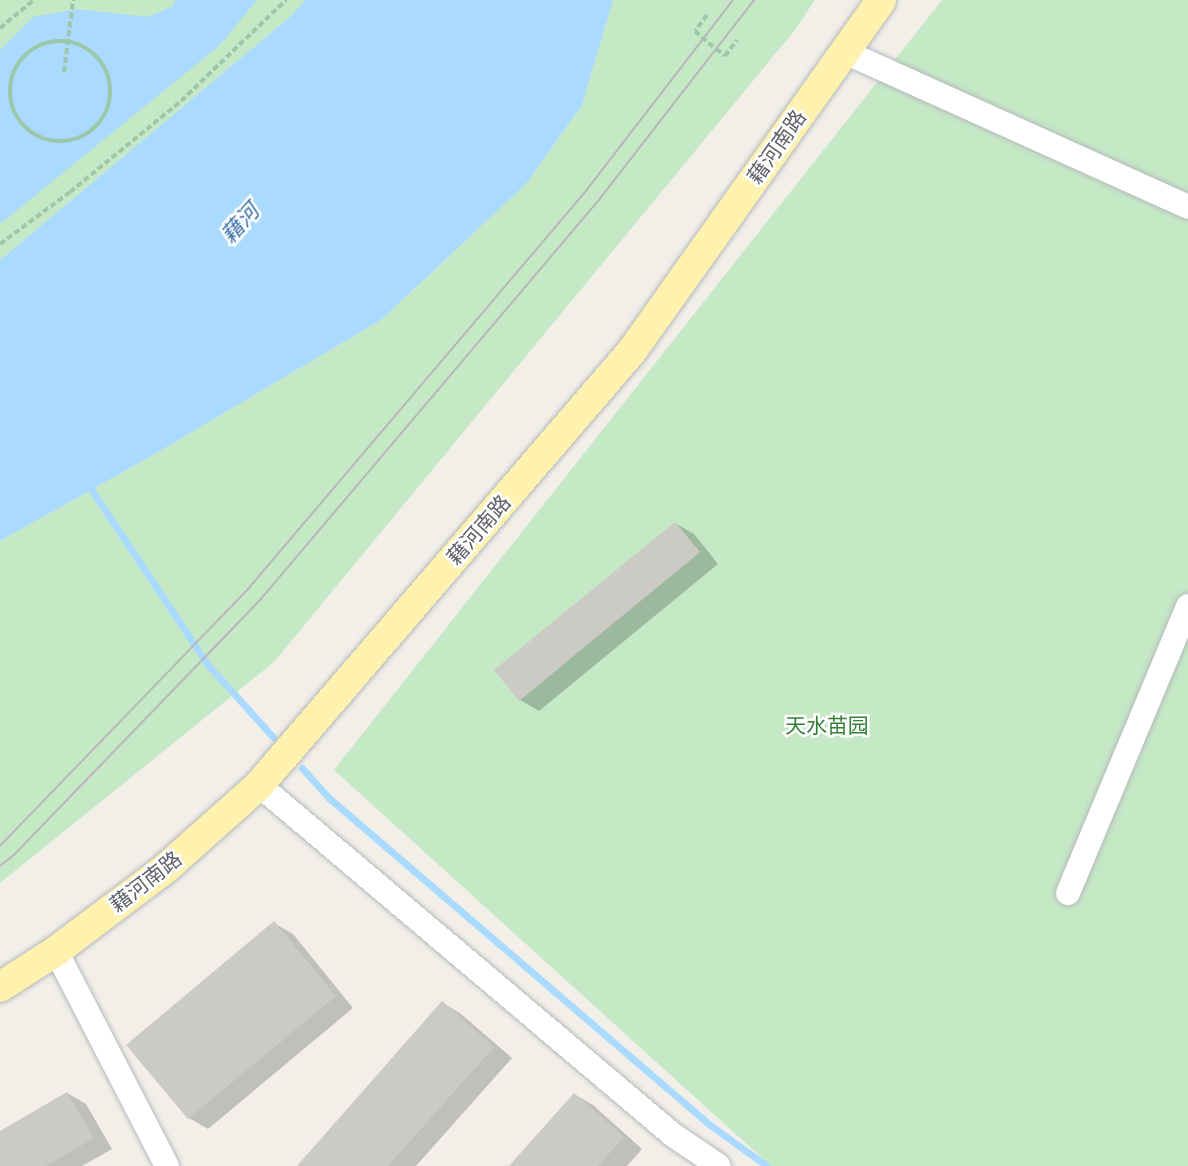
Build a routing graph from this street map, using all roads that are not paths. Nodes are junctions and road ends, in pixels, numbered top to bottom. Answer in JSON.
{"nodes":[{"id":1,"x":882,"y":0,"type":"edge"},
{"id":2,"x":844,"y":52,"type":"junction"},
{"id":3,"x":1188,"y":207,"type":"edge"},
{"id":4,"x":1188,"y":606,"type":"edge"},
{"id":5,"x":260,"y":785,"type":"junction"},
{"id":6,"x":1068,"y":893,"type":"dead end"},
{"id":7,"x":56,"y":951,"type":"junction"},
{"id":8,"x":0,"y":987,"type":"edge"},
{"id":9,"x":167,"y":1166,"type":"edge"},
{"id":10,"x":719,"y":1166,"type":"edge"}],
"edges":[{"from":1,"to":2,"type":"main road","name":"藉河南路"},
{"from":2,"to":3,"type":"street"},
{"from":2,"to":5,"type":"main road","name":"藉河南路"},
{"from":4,"to":6,"type":"street"},
{"from":5,"to":7,"type":"main road","name":"藉河南路"},
{"from":5,"to":10,"type":"street"},
{"from":7,"to":8,"type":"main road","name":"藉河南路"},
{"from":7,"to":9,"type":"street"}]}
